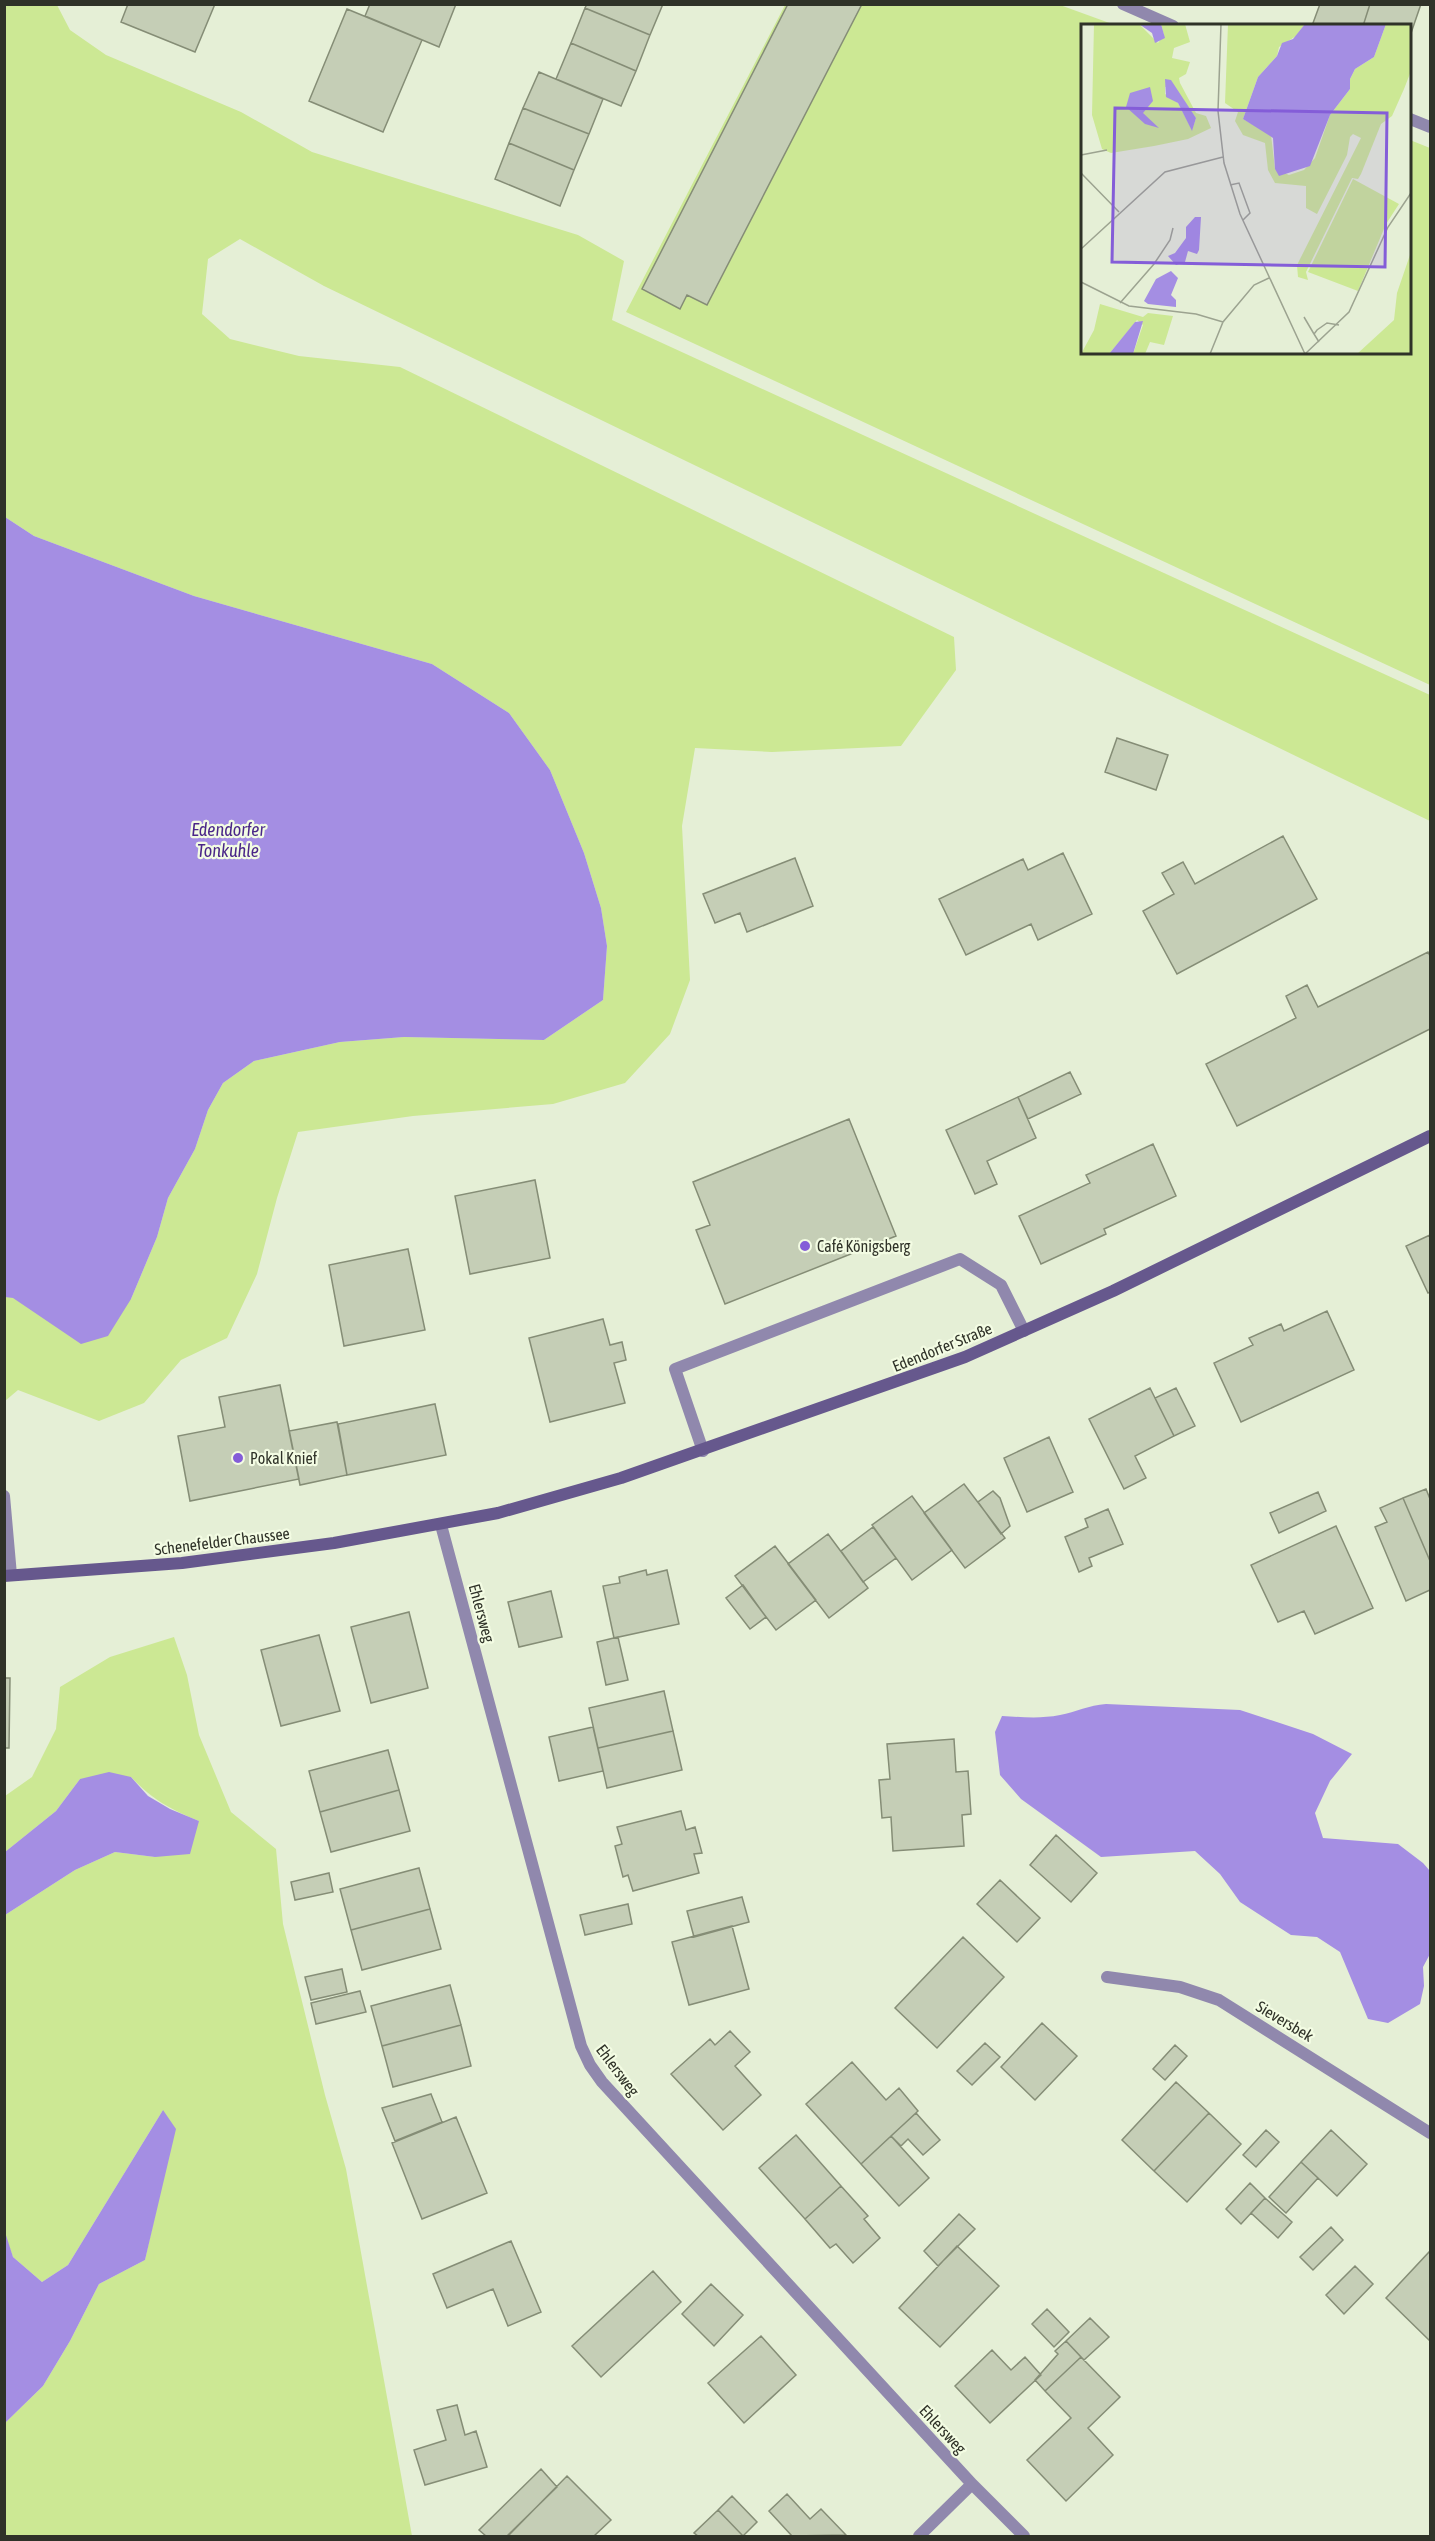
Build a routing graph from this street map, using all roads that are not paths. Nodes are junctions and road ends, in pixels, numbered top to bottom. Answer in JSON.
{"nodes":[{"id":1,"x":1123,"y":4,"type":"edge"},
{"id":2,"x":1168,"y":24,"type":"edge"},
{"id":3,"x":1411,"y":118,"type":"edge"},
{"id":4,"x":1431,"y":127,"type":"edge"},
{"id":5,"x":1431,"y":1136,"type":"edge"},
{"id":6,"x":1024,"y":1331,"type":"junction"},
{"id":7,"x":703,"y":1451,"type":"junction"},
{"id":8,"x":4,"y":1496,"type":"edge"},
{"id":9,"x":441,"y":1525,"type":"junction"},
{"id":10,"x":8,"y":1576,"type":"edge"},
{"id":11,"x":1107,"y":1977,"type":"dead end"},
{"id":12,"x":1431,"y":2133,"type":"edge"},
{"id":13,"x":972,"y":2484,"type":"junction"},
{"id":14,"x":919,"y":2536,"type":"edge"},
{"id":15,"x":1024,"y":2536,"type":"edge"}],
"edges":[{"from":1,"to":2,"type":"street"},
{"from":3,"to":4,"type":"street"},
{"from":5,"to":6,"type":"street","name":"Edendorfer Straße"},
{"from":6,"to":7,"type":"street","name":"Edendorfer Straße"},
{"from":6,"to":7,"type":"street"},
{"from":7,"to":9,"type":"street","name":"Edendorfer Straße"},
{"from":8,"to":10,"type":"street"},
{"from":9,"to":10,"type":"street","name":"Schenefelder Chaussee"},
{"from":9,"to":13,"type":"street","name":"Ehlersweg"},
{"from":11,"to":12,"type":"street","name":"Sieversbek"},
{"from":13,"to":14,"type":"street"},
{"from":13,"to":15,"type":"street","name":"Ehlersweg"}]}
